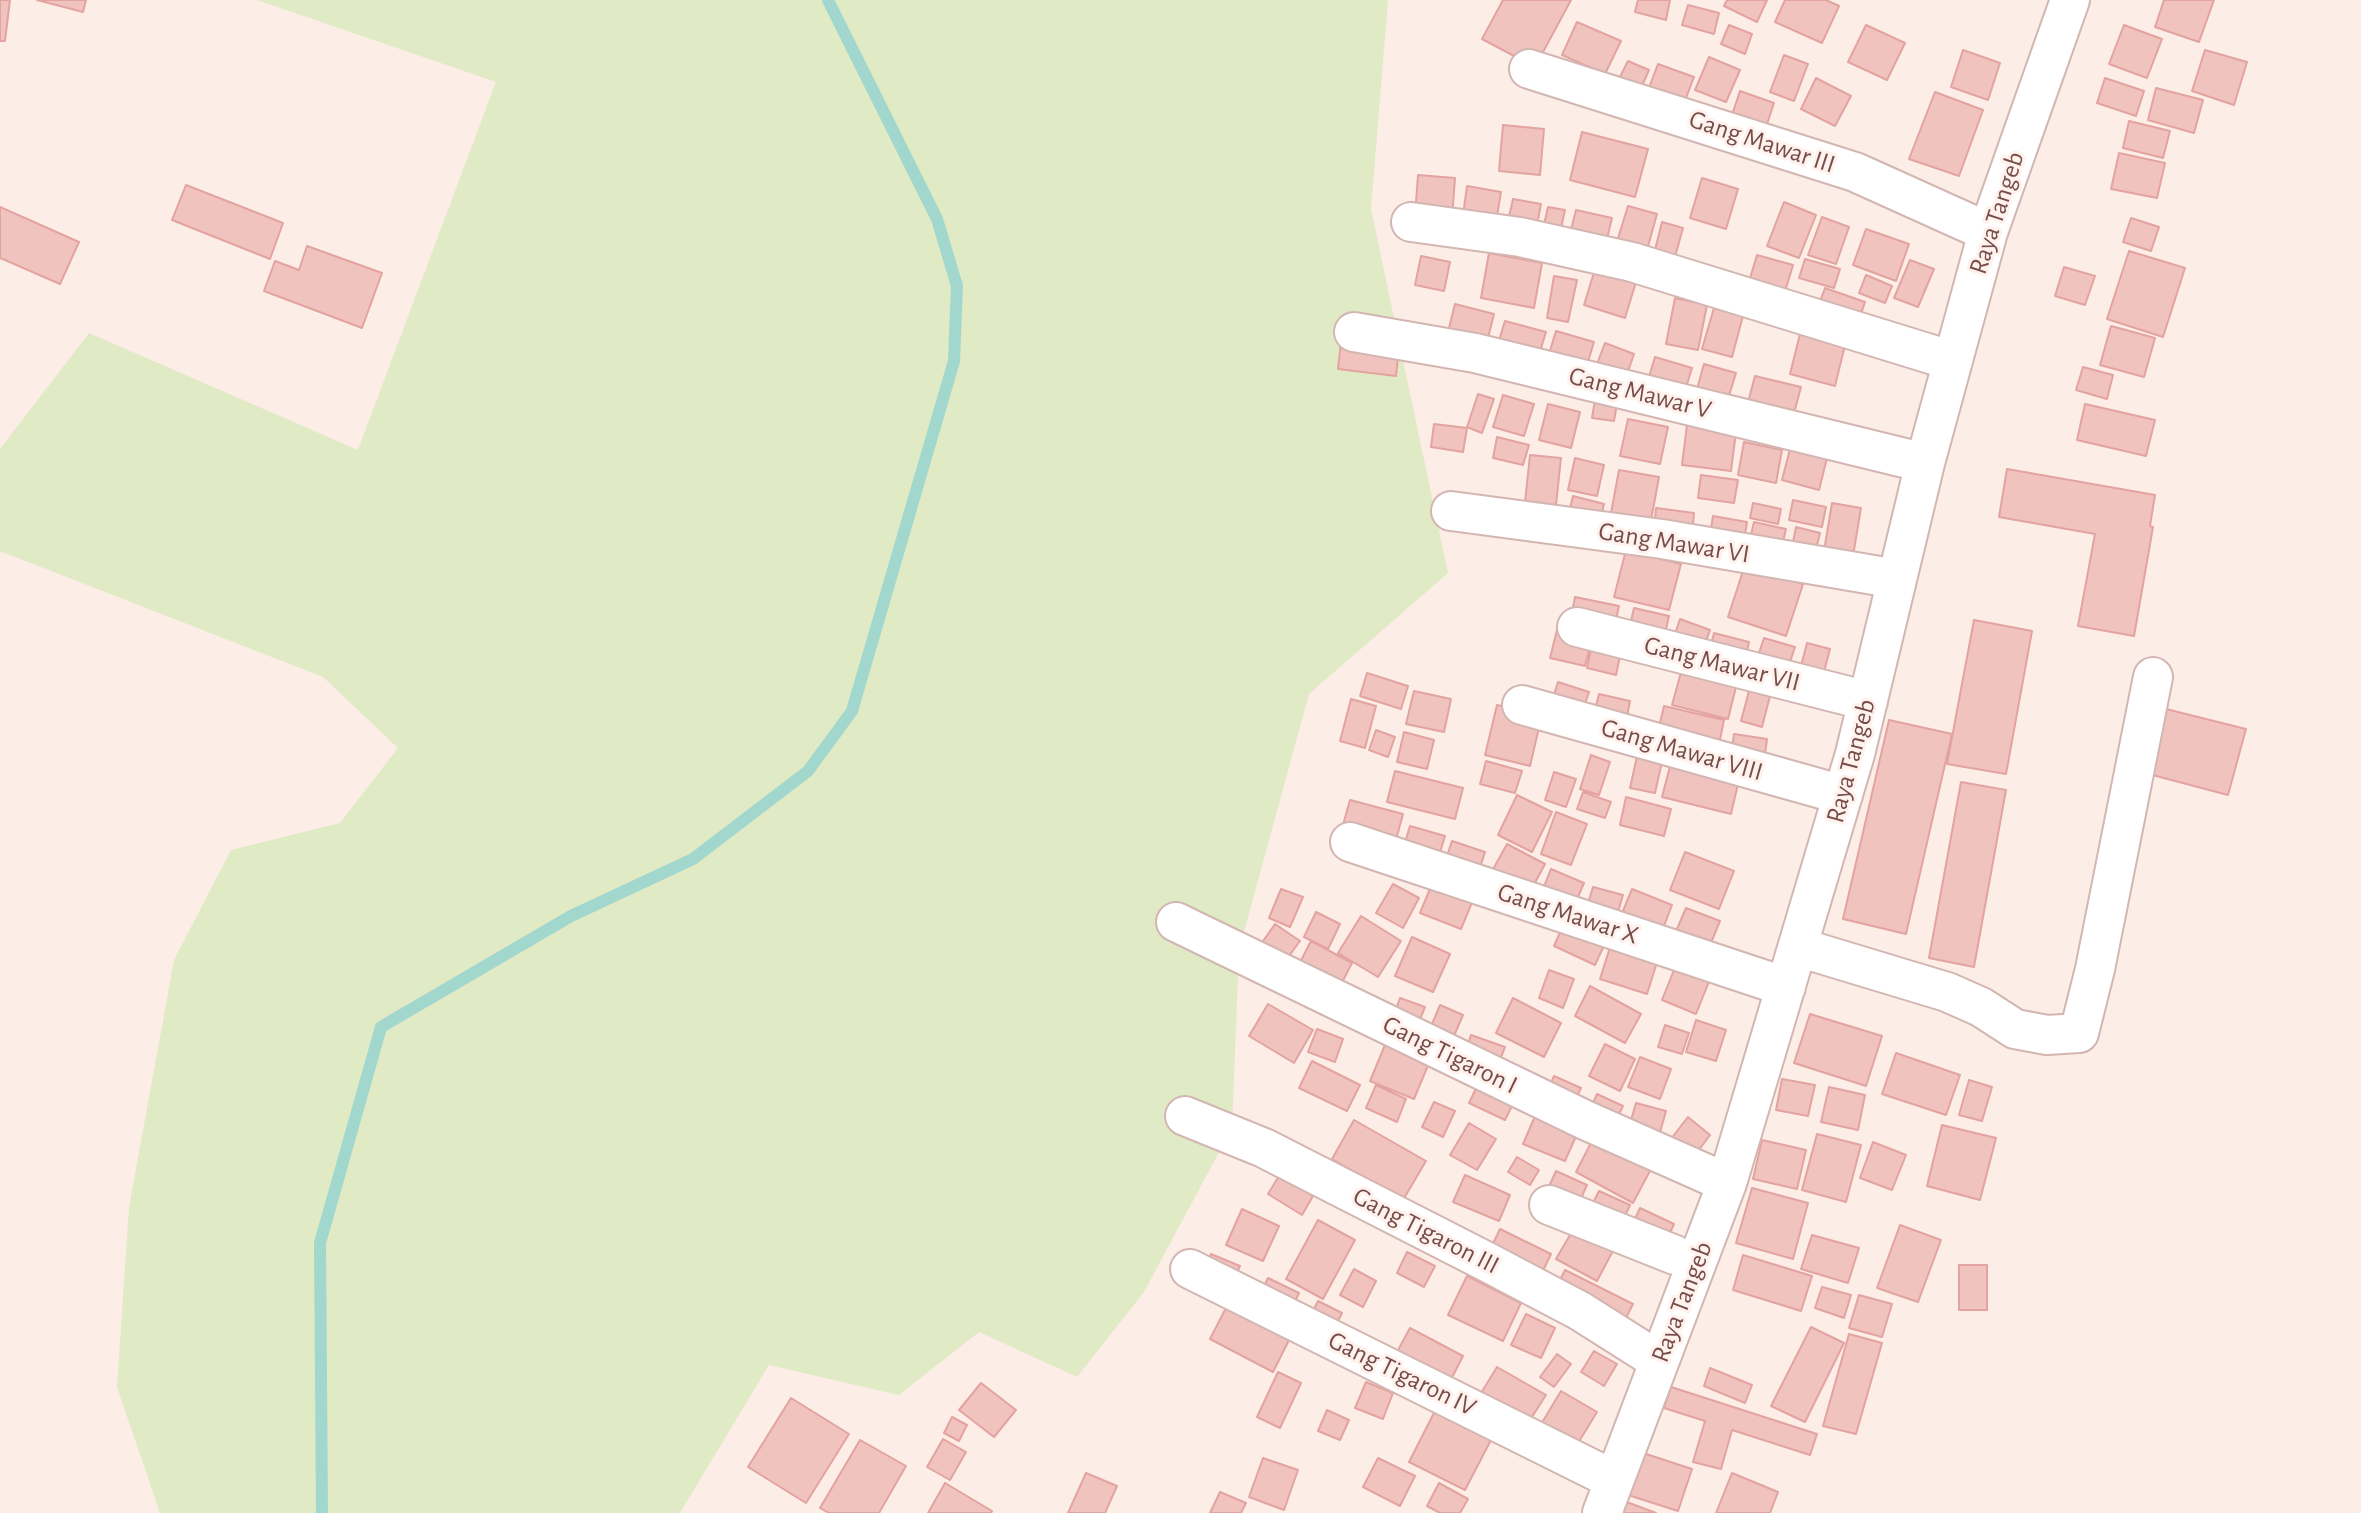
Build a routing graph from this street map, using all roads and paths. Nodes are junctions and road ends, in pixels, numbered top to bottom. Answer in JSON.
{"nodes":[{"id":1,"x":2070,"y":0,"type":"edge"},
{"id":2,"x":1529,"y":69,"type":"dead end"},
{"id":3,"x":1411,"y":222,"type":"dead end"},
{"id":4,"x":1988,"y":232,"type":"junction"},
{"id":5,"x":1354,"y":332,"type":"dead end"},
{"id":6,"x":1953,"y":361,"type":"junction"},
{"id":7,"x":1925,"y":463,"type":"junction"},
{"id":8,"x":1451,"y":511,"type":"dead end"},
{"id":9,"x":1898,"y":579,"type":"junction"},
{"id":10,"x":1577,"y":627,"type":"dead end"},
{"id":11,"x":2153,"y":677,"type":"dead end"},
{"id":12,"x":1868,"y":701,"type":"junction"},
{"id":13,"x":1522,"y":705,"type":"dead end"},
{"id":14,"x":1843,"y":795,"type":"junction"},
{"id":15,"x":1350,"y":842,"type":"dead end"},
{"id":16,"x":1176,"y":922,"type":"dead end"},
{"id":17,"x":1798,"y":947,"type":"junction"},
{"id":18,"x":1786,"y":987,"type":"junction"},
{"id":19,"x":1185,"y":1116,"type":"dead end"},
{"id":20,"x":1727,"y":1183,"type":"junction"},
{"id":21,"x":1549,"y":1205,"type":"dead end"},
{"id":22,"x":1675,"y":1255,"type":"dead end"},
{"id":23,"x":1190,"y":1269,"type":"dead end"},
{"id":24,"x":1659,"y":1361,"type":"junction"},
{"id":25,"x":1608,"y":1497,"type":"edge"}],
"edges":[{"from":1,"to":4,"type":"street","name":"Raya Tangeb"},
{"from":2,"to":4,"type":"street","name":"Gang Mawar III"},
{"from":3,"to":6,"type":"street"},
{"from":4,"to":6,"type":"street","name":"Raya Tangeb"},
{"from":5,"to":7,"type":"street","name":"Gang Mawar V"},
{"from":6,"to":7,"type":"street","name":"Raya Tangeb"},
{"from":7,"to":9,"type":"street","name":"Raya Tangeb"},
{"from":8,"to":9,"type":"street","name":"Gang Mawar VI"},
{"from":9,"to":12,"type":"street","name":"Raya Tangeb"},
{"from":10,"to":12,"type":"street","name":"Gang Mawar VII"},
{"from":11,"to":17,"type":"street"},
{"from":12,"to":14,"type":"street","name":"Raya Tangeb"},
{"from":13,"to":14,"type":"street","name":"Gang Mawar VIII"},
{"from":14,"to":17,"type":"street","name":"Raya Tangeb"},
{"from":15,"to":18,"type":"street","name":"Gang Mawar X"},
{"from":16,"to":20,"type":"street","name":"Gang Tigaron I"},
{"from":17,"to":18,"type":"street","name":"Raya Tangeb"},
{"from":18,"to":20,"type":"street","name":"Raya Tangeb"},
{"from":19,"to":24,"type":"street","name":"Gang Tigaron III"},
{"from":20,"to":24,"type":"street","name":"Raya Tangeb"},
{"from":21,"to":22,"type":"street"},
{"from":23,"to":25,"type":"street","name":"Gang Tigaron IV"},
{"from":24,"to":25,"type":"street","name":"Raya Tangeb"}]}
